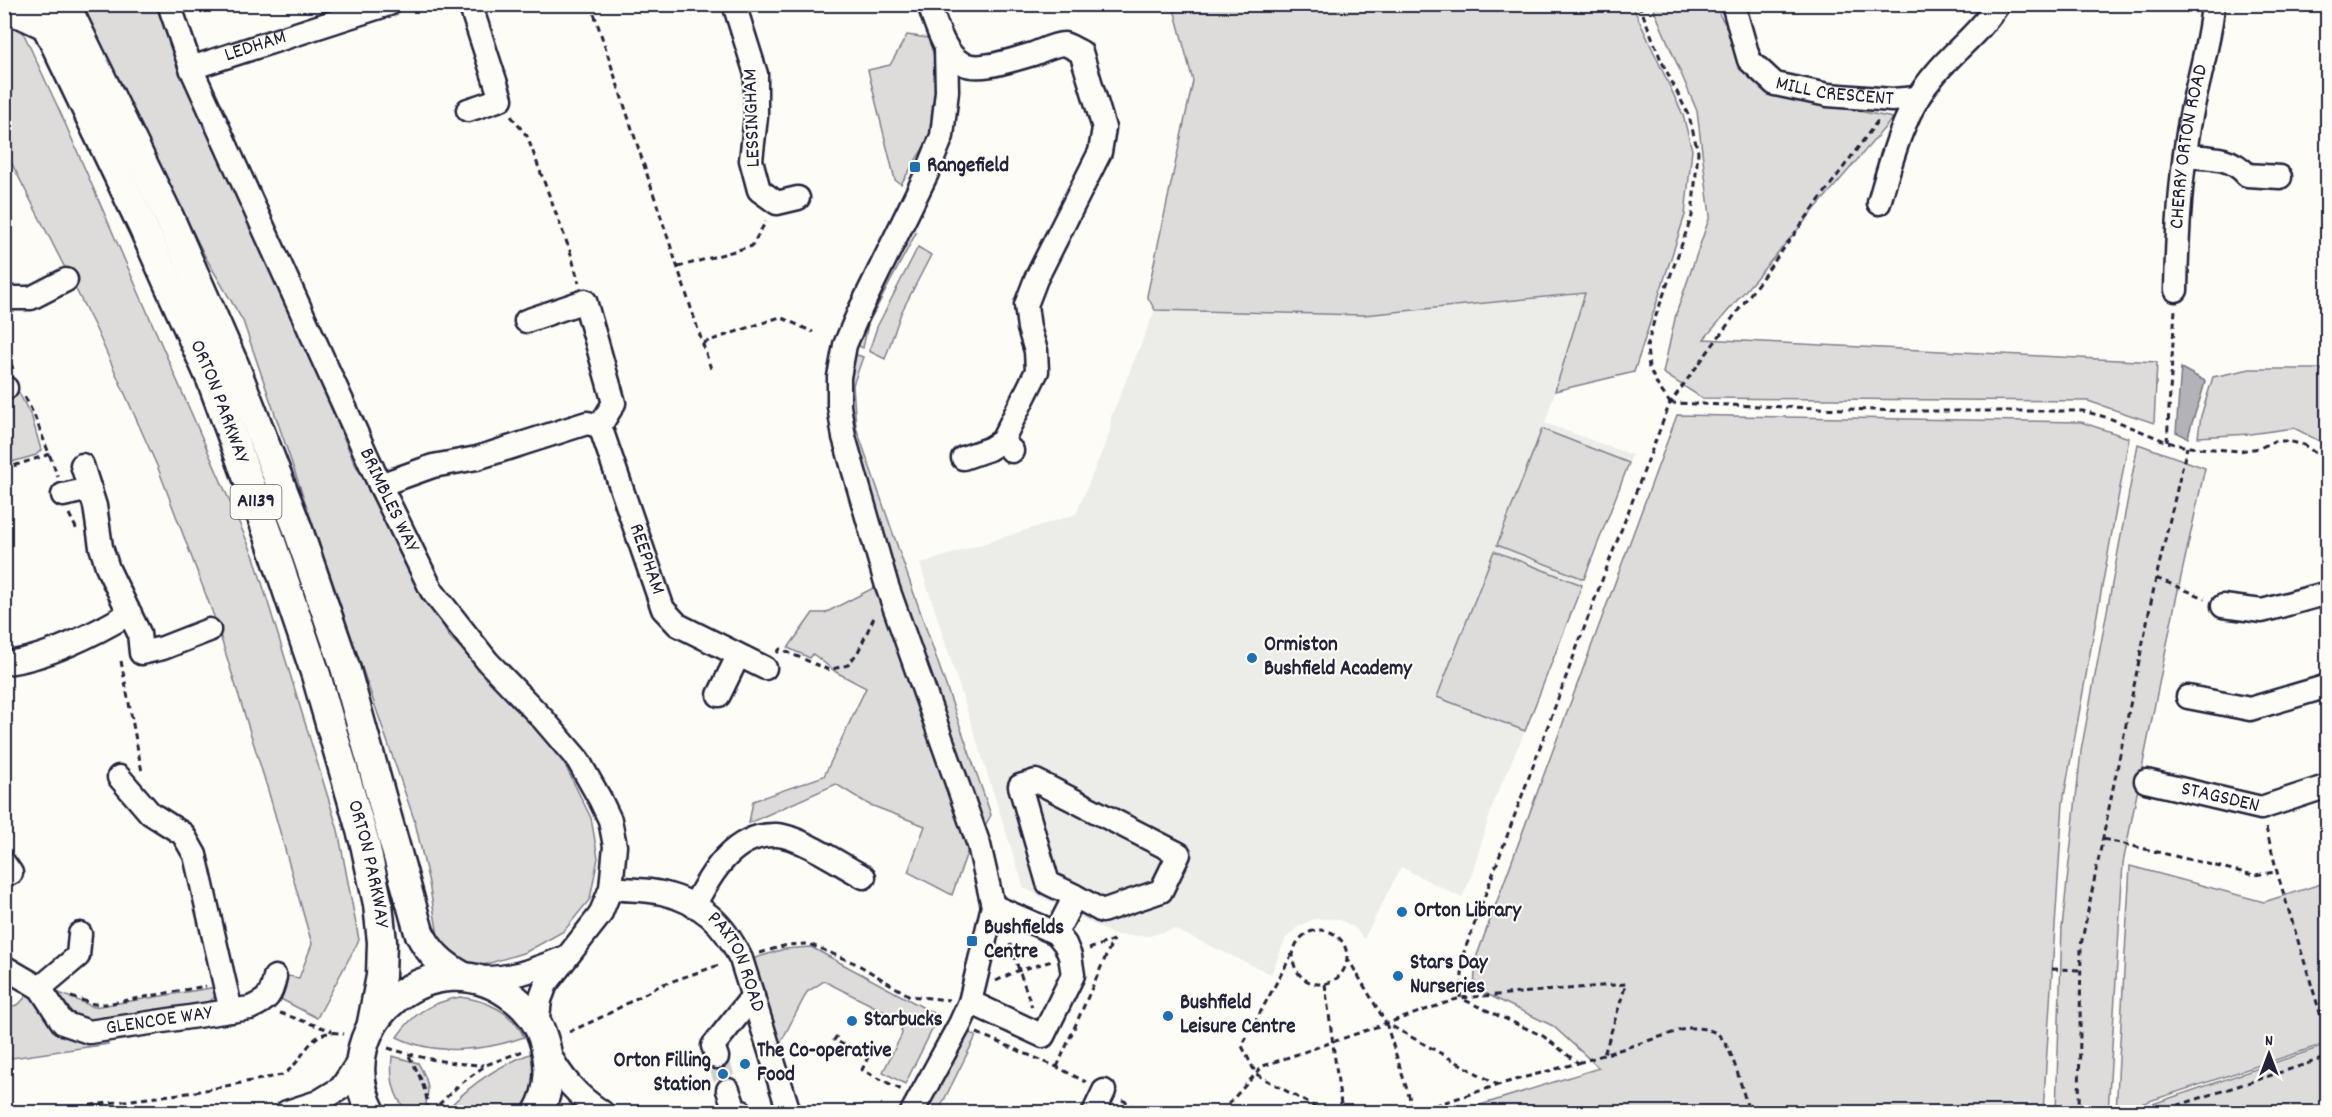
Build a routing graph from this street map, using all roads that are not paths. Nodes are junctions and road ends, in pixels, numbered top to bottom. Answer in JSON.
{"nodes":[{"id":1,"x":36,"y":4,"type":"edge"},
{"id":2,"x":65,"y":4,"type":"edge"},
{"id":3,"x":169,"y":4,"type":"edge"},
{"id":4,"x":388,"y":4,"type":"edge"},
{"id":5,"x":470,"y":4,"type":"edge"},
{"id":6,"x":734,"y":4,"type":"edge"},
{"id":7,"x":929,"y":4,"type":"edge"},
{"id":8,"x":1732,"y":4,"type":"edge"},
{"id":9,"x":1998,"y":4,"type":"edge"},
{"id":10,"x":2213,"y":4,"type":"edge"},
{"id":11,"x":4,"y":14,"type":"edge"},
{"id":12,"x":49,"y":30,"type":"junction"},
{"id":13,"x":946,"y":49,"type":"junction"},
{"id":14,"x":191,"y":68,"type":"junction"},
{"id":15,"x":1917,"y":98,"type":"junction"},
{"id":16,"x":468,"y":110,"type":"dead end"},
{"id":17,"x":2185,"y":156,"type":"junction"},
{"id":18,"x":2280,"y":177,"type":"dead end"},
{"id":19,"x":787,"y":200,"type":"road end"},
{"id":20,"x":1879,"y":202,"type":"dead end"},
{"id":21,"x":66,"y":280,"type":"dead end"},
{"id":22,"x":2176,"y":290,"type":"road end"},
{"id":23,"x":4,"y":298,"type":"edge"},
{"id":24,"x":526,"y":321,"type":"dead end"},
{"id":25,"x":600,"y":426,"type":"junction"},
{"id":26,"x":963,"y":458,"type":"dead end"},
{"id":27,"x":82,"y":465,"type":"dead end"},
{"id":28,"x":380,"y":485,"type":"junction"},
{"id":29,"x":90,"y":489,"type":"junction"},
{"id":30,"x":63,"y":495,"type":"road end"},
{"id":31,"x":2328,"y":593,"type":"edge"},
{"id":32,"x":2223,"y":606,"type":"road end"},
{"id":33,"x":130,"y":613,"type":"junction"},
{"id":34,"x":208,"y":630,"type":"dead end"},
{"id":35,"x":738,"y":656,"type":"junction"},
{"id":36,"x":4,"y":663,"type":"edge"},
{"id":37,"x":765,"y":668,"type":"road end"},
{"id":38,"x":2328,"y":686,"type":"edge"},
{"id":39,"x":719,"y":695,"type":"dead end"},
{"id":40,"x":2188,"y":697,"type":"dead end"},
{"id":41,"x":119,"y":777,"type":"dead end"},
{"id":42,"x":2146,"y":782,"type":"dead end"},
{"id":43,"x":2328,"y":786,"type":"edge"},
{"id":44,"x":864,"y":877,"type":"dead end"},
{"id":45,"x":611,"y":888,"type":"junction"},
{"id":46,"x":1075,"y":896,"type":"junction"},
{"id":47,"x":694,"y":906,"type":"junction"},
{"id":48,"x":993,"y":906,"type":"junction"},
{"id":49,"x":1056,"y":933,"type":"junction"},
{"id":50,"x":80,"y":934,"type":"dead end"},
{"id":51,"x":567,"y":956,"type":"junction"},
{"id":52,"x":4,"y":967,"type":"edge"},
{"id":53,"x":274,"y":977,"type":"dead end"},
{"id":54,"x":467,"y":977,"type":"junction"},
{"id":55,"x":45,"y":984,"type":"junction"},
{"id":56,"x":753,"y":996,"type":"junction"},
{"id":57,"x":962,"y":1001,"type":"junction"},
{"id":58,"x":231,"y":1011,"type":"junction"},
{"id":59,"x":545,"y":1041,"type":"junction"},
{"id":60,"x":366,"y":1042,"type":"junction"},
{"id":61,"x":717,"y":1057,"type":"tunnel mouth"},
{"id":62,"x":728,"y":1090,"type":"tunnel mouth"},
{"id":63,"x":1104,"y":1091,"type":"dead end"},
{"id":64,"x":916,"y":1106,"type":"edge"},
{"id":65,"x":292,"y":1112,"type":"edge"},
{"id":66,"x":371,"y":1113,"type":"edge"},
{"id":67,"x":538,"y":1113,"type":"edge"},
{"id":68,"x":602,"y":1113,"type":"edge"},
{"id":69,"x":742,"y":1113,"type":"edge"},
{"id":70,"x":789,"y":1113,"type":"edge"},
{"id":71,"x":1094,"y":1113,"type":"edge"}],
"edges":[{"from":1,"to":12,"type":"main road","name":"ORTON PARKWAY","number":"A1139"},
{"from":2,"to":54,"type":"main road","name":"ORTON PARKWAY","number":"A1139"},
{"from":3,"to":14,"type":"street","name":"BRIMBLES WAY"},
{"from":4,"to":14,"type":"street","name":"LEDHAM"},
{"from":5,"to":16,"type":"street"},
{"from":6,"to":19,"type":"street","name":"LESSINGHAM"},
{"from":7,"to":13,"type":"street"},
{"from":8,"to":15,"type":"street","name":"MILL CRESCENT"},
{"from":9,"to":15,"type":"street"},
{"from":10,"to":17,"type":"street","name":"CHERRY ORTON ROAD"},
{"from":11,"to":12,"type":"street"},
{"from":12,"to":60,"type":"main road","name":"ORTON PARKWAY","number":"A1139"},
{"from":13,"to":26,"type":"street"},
{"from":13,"to":48,"type":"street"},
{"from":14,"to":28,"type":"street","name":"BRIMBLES WAY"},
{"from":15,"to":20,"type":"street"},
{"from":17,"to":18,"type":"street"},
{"from":17,"to":22,"type":"street","name":"CHERRY ORTON ROAD"},
{"from":21,"to":23,"type":"street"},
{"from":24,"to":25,"type":"street"},
{"from":25,"to":28,"type":"street"},
{"from":25,"to":35,"type":"street","name":"REEPHAM"},
{"from":27,"to":29,"type":"street"},
{"from":28,"to":45,"type":"street","name":"BRIMBLES WAY"},
{"from":29,"to":30,"type":"street"},
{"from":29,"to":33,"type":"street"},
{"from":31,"to":32,"type":"street"},
{"from":33,"to":34,"type":"street"},
{"from":33,"to":36,"type":"street"},
{"from":35,"to":37,"type":"street","name":"REEPHAM"},
{"from":35,"to":39,"type":"street"},
{"from":38,"to":40,"type":"street"},
{"from":41,"to":58,"type":"street","name":"GLENCOE WAY"},
{"from":42,"to":43,"type":"street","name":"STAGSDEN"},
{"from":44,"to":47,"type":"street"},
{"from":45,"to":47,"type":"street","name":"PAXTON ROAD"},
{"from":45,"to":51,"type":"street","name":"BRIMBLES WAY"},
{"from":46,"to":46,"type":"street"},
{"from":46,"to":49,"type":"street"},
{"from":47,"to":56,"type":"street","name":"PAXTON ROAD"},
{"from":48,"to":49,"type":"street"},
{"from":48,"to":57,"type":"street"},
{"from":49,"to":57,"type":"street"},
{"from":50,"to":55,"type":"street"},
{"from":51,"to":54,"type":"street","name":"BRIMBLES WAY"},
{"from":51,"to":59,"type":"street","name":"BRIMBLES WAY"},
{"from":52,"to":55,"type":"street","name":"GLENCOE WAY"},
{"from":53,"to":58,"type":"street","name":"GLENCOE WAY"},
{"from":54,"to":59,"type":"main road"},
{"from":54,"to":60,"type":"main road"},
{"from":55,"to":58,"type":"street","name":"GLENCOE WAY"},
{"from":56,"to":61,"type":"street"},
{"from":56,"to":70,"type":"street","name":"PAXTON ROAD"},
{"from":57,"to":64,"type":"street"},
{"from":59,"to":67,"type":"main road"},
{"from":59,"to":68,"type":"street"},
{"from":60,"to":65,"type":"street"},
{"from":60,"to":66,"type":"main road","name":"ORTON PARKWAY"},
{"from":62,"to":69,"type":"street"},
{"from":63,"to":71,"type":"street"}]}
